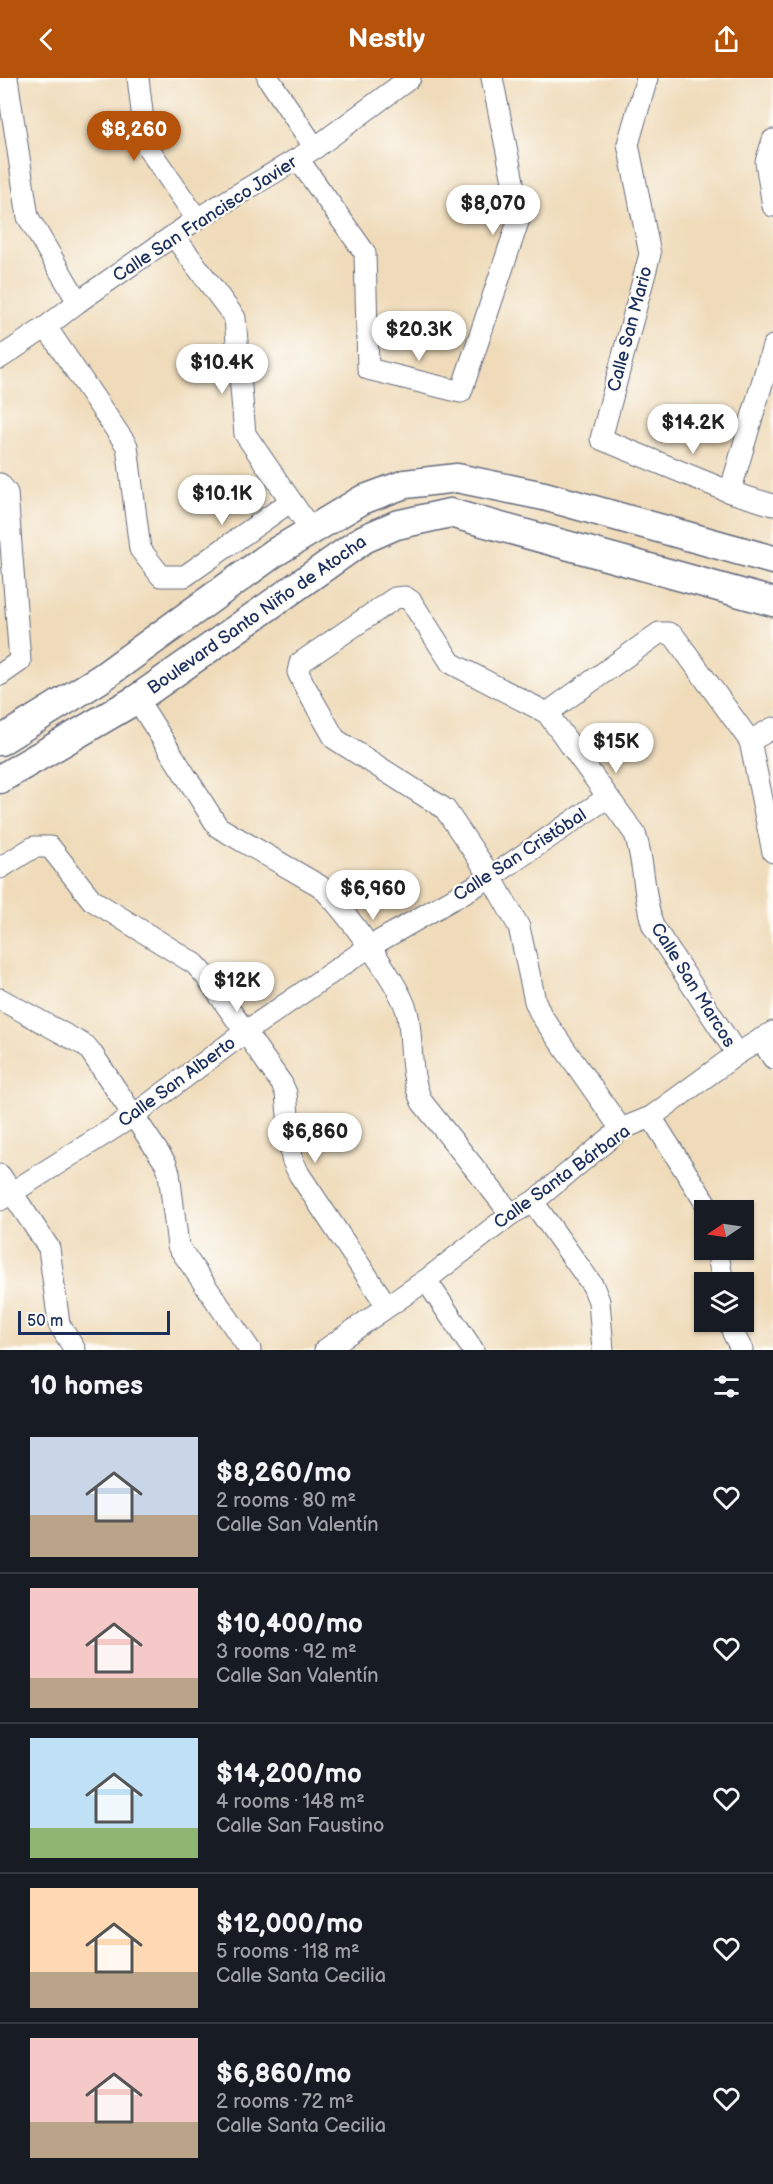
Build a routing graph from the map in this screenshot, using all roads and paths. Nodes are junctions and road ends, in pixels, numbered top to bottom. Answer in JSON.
{"nodes":[{"id":1,"x":7,"y":78,"type":"edge"},
{"id":2,"x":138,"y":78,"type":"edge"},
{"id":3,"x":268,"y":78,"type":"edge"},
{"id":4,"x":410,"y":78,"type":"edge"},
{"id":5,"x":492,"y":78,"type":"edge"},
{"id":6,"x":647,"y":78,"type":"edge"},
{"id":7,"x":773,"y":140,"type":"edge"},
{"id":8,"x":306,"y":153,"type":"junction"},
{"id":9,"x":773,"y":206,"type":"edge"},
{"id":10,"x":197,"y":219,"type":"junction"},
{"id":11,"x":174,"y":236,"type":"junction"},
{"id":12,"x":78,"y":302,"type":"junction"},
{"id":13,"x":46,"y":327,"type":"junction"},
{"id":14,"x":773,"y":346,"type":"edge"},
{"id":15,"x":0,"y":358,"type":"edge"},
{"id":16,"x":0,"y":484,"type":"edge"},
{"id":17,"x":730,"y":492,"type":"junction"},
{"id":18,"x":291,"y":501,"type":"junction"},
{"id":19,"x":773,"y":506,"type":"edge"},
{"id":20,"x":310,"y":530,"type":"junction"},
{"id":21,"x":736,"y":550,"type":"junction"},
{"id":22,"x":773,"y":560,"type":"edge"},
{"id":23,"x":729,"y":589,"type":"junction"},
{"id":24,"x":220,"y":592,"type":"junction"},
{"id":25,"x":773,"y":602,"type":"edge"},
{"id":26,"x":243,"y":625,"type":"junction"},
{"id":27,"x":0,"y":675,"type":"edge"},
{"id":28,"x":136,"y":699,"type":"junction"},
{"id":29,"x":547,"y":713,"type":"junction"},
{"id":30,"x":773,"y":728,"type":"edge"},
{"id":31,"x":0,"y":741,"type":"edge"},
{"id":32,"x":750,"y":741,"type":"junction"},
{"id":33,"x":0,"y":779,"type":"edge"},
{"id":34,"x":608,"y":797,"type":"junction"},
{"id":35,"x":773,"y":852,"type":"edge"},
{"id":36,"x":0,"y":868,"type":"edge"},
{"id":37,"x":491,"y":877,"type":"junction"},
{"id":38,"x":369,"y":947,"type":"junction"},
{"id":39,"x":0,"y":999,"type":"edge"},
{"id":40,"x":244,"y":1032,"type":"junction"},
{"id":41,"x":767,"y":1036,"type":"edge"},
{"id":42,"x":737,"y":1054,"type":"junction"},
{"id":43,"x":773,"y":1058,"type":"edge"},
{"id":44,"x":132,"y":1116,"type":"junction"},
{"id":45,"x":651,"y":1117,"type":"junction"},
{"id":46,"x":621,"y":1129,"type":"junction"},
{"id":47,"x":4,"y":1189,"type":"edge"},
{"id":48,"x":704,"y":1200,"type":"edge"},
{"id":49,"x":533,"y":1202,"type":"junction"},
{"id":50,"x":511,"y":1214,"type":"junction"},
{"id":51,"x":426,"y":1280,"type":"junction"},
{"id":52,"x":387,"y":1306,"type":"junction"},
{"id":53,"x":733,"y":1332,"type":"edge"},
{"id":54,"x":75,"y":1350,"type":"edge"},
{"id":55,"x":250,"y":1350,"type":"edge"},
{"id":56,"x":325,"y":1350,"type":"edge"},
{"id":57,"x":473,"y":1350,"type":"edge"},
{"id":58,"x":603,"y":1350,"type":"edge"},
{"id":59,"x":742,"y":1350,"type":"edge"}],
"edges":[{"from":1,"to":12,"type":"street"},
{"from":2,"to":10,"type":"street"},
{"from":3,"to":8,"type":"street"},
{"from":4,"to":8,"type":"street","name":"Calle San Francisco Javier"},
{"from":5,"to":8,"type":"street"},
{"from":6,"to":17,"type":"street","name":"Calle San Mario"},
{"from":7,"to":9,"type":"street"},
{"from":8,"to":10,"type":"street","name":"Calle San Francisco Javier"},
{"from":10,"to":11,"type":"street","name":"Calle San Francisco Javier"},
{"from":11,"to":12,"type":"street","name":"Calle San Francisco Javier"},
{"from":11,"to":18,"type":"street"},
{"from":12,"to":13,"type":"street","name":"Calle San Francisco Javier"},
{"from":13,"to":15,"type":"street","name":"Calle San Francisco Javier"},
{"from":13,"to":18,"type":"street"},
{"from":14,"to":17,"type":"street"},
{"from":16,"to":27,"type":"street"},
{"from":17,"to":19,"type":"street"},
{"from":18,"to":20,"type":"street"},
{"from":20,"to":21,"type":"street","name":"Boulevard Santo Niño de Atocha"},
{"from":20,"to":24,"type":"street","name":"Boulevard Santo Niño de Atocha"},
{"from":21,"to":22,"type":"street","name":"Boulevard Santo Niño de Atocha"},
{"from":21,"to":23,"type":"street"},
{"from":23,"to":25,"type":"street","name":"Boulevard Santo Niño de Atocha"},
{"from":23,"to":26,"type":"street","name":"Boulevard Santo Niño de Atocha"},
{"from":24,"to":26,"type":"street"},
{"from":24,"to":31,"type":"street","name":"Boulevard Santo Niño de Atocha"},
{"from":26,"to":28,"type":"street","name":"Boulevard Santo Niño de Atocha"},
{"from":28,"to":33,"type":"street","name":"Boulevard Santo Niño de Atocha"},
{"from":28,"to":38,"type":"street"},
{"from":29,"to":32,"type":"street"},
{"from":29,"to":34,"type":"street","name":"Calle San Marcos"},
{"from":29,"to":37,"type":"street","name":"Calle San Marcos"},
{"from":30,"to":32,"type":"street"},
{"from":32,"to":35,"type":"street"},
{"from":34,"to":37,"type":"street","name":"Calle San Cristóbal"},
{"from":34,"to":42,"type":"street","name":"Calle San Marcos"},
{"from":36,"to":40,"type":"street"},
{"from":37,"to":38,"type":"street","name":"Calle San Cristóbal"},
{"from":37,"to":46,"type":"street"},
{"from":38,"to":40,"type":"street","name":"Calle San Alberto"},
{"from":38,"to":50,"type":"street"},
{"from":39,"to":44,"type":"street"},
{"from":40,"to":44,"type":"street","name":"Calle San Alberto"},
{"from":40,"to":52,"type":"street"},
{"from":41,"to":42,"type":"street","name":"Calle Santa Bárbara"},
{"from":41,"to":43,"type":"street","name":"Calle San Marcos"},
{"from":42,"to":45,"type":"street","name":"Calle Santa Bárbara"},
{"from":44,"to":47,"type":"street","name":"Calle San Alberto"},
{"from":44,"to":55,"type":"street"},
{"from":45,"to":46,"type":"street","name":"Calle Santa Bárbara"},
{"from":45,"to":48,"type":"street"},
{"from":46,"to":49,"type":"street","name":"Calle Santa Bárbara"},
{"from":47,"to":54,"type":"street"},
{"from":49,"to":50,"type":"street","name":"Calle Santa Bárbara"},
{"from":49,"to":58,"type":"street"},
{"from":50,"to":51,"type":"street","name":"Calle Santa Bárbara"},
{"from":51,"to":52,"type":"street","name":"Calle Santa Bárbara"},
{"from":51,"to":57,"type":"street"},
{"from":52,"to":56,"type":"street","name":"Calle Santa Bárbara"},
{"from":53,"to":59,"type":"street"}]}
